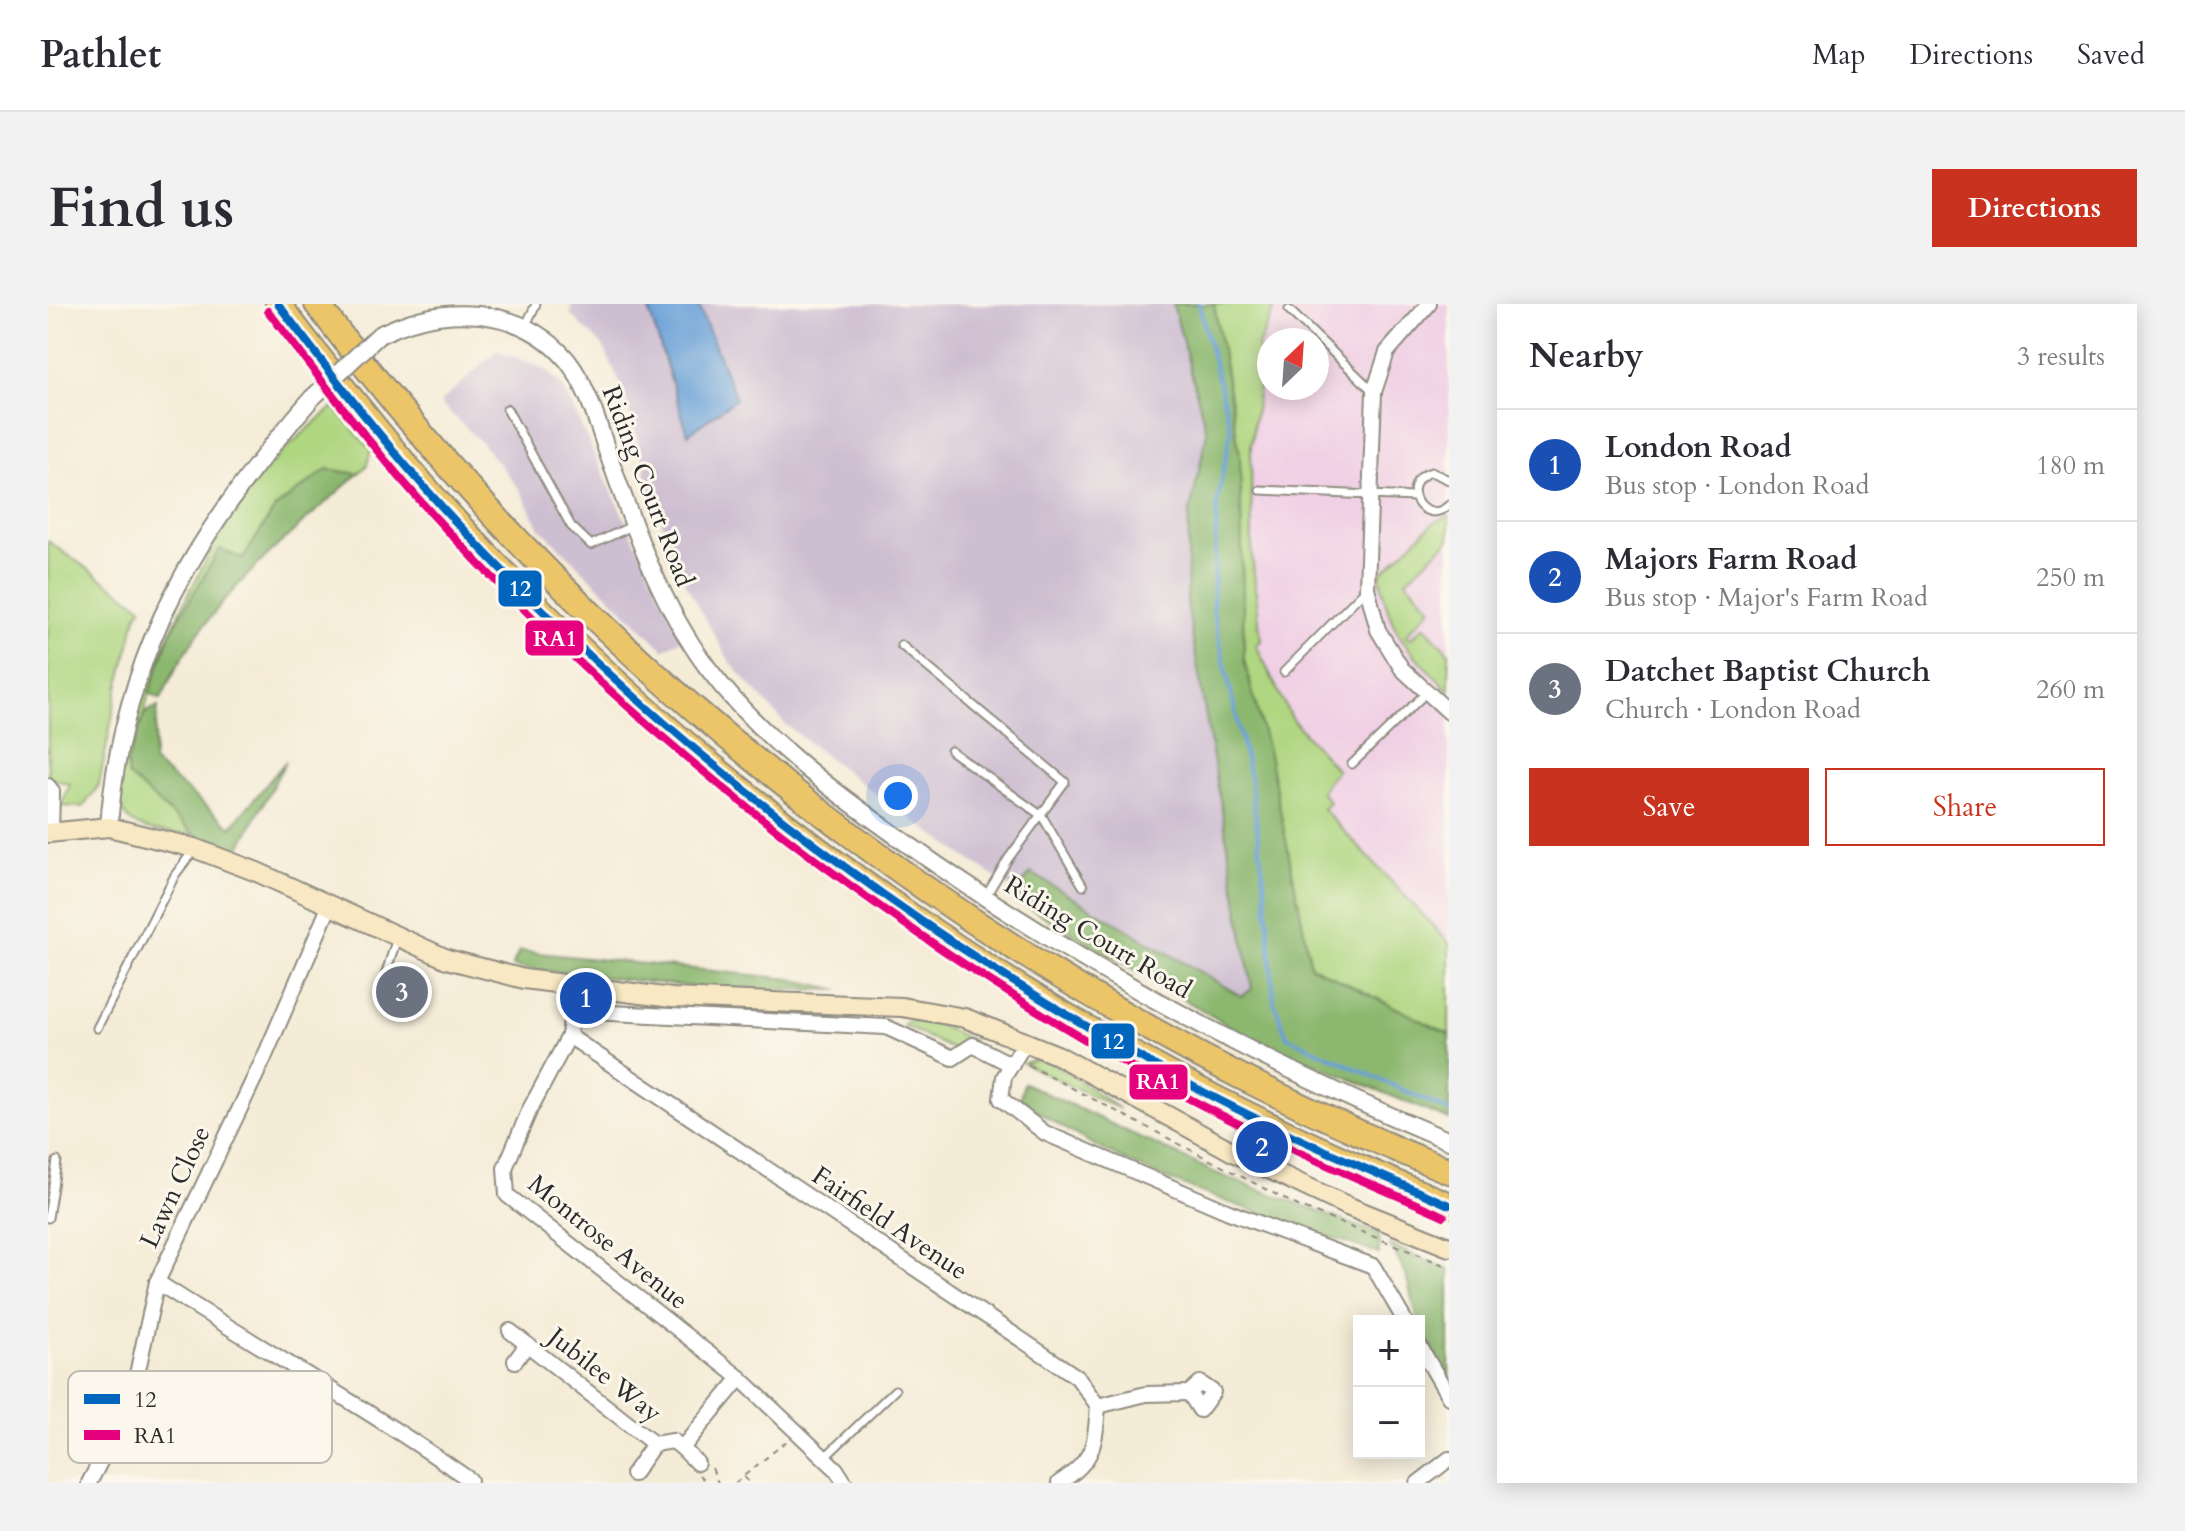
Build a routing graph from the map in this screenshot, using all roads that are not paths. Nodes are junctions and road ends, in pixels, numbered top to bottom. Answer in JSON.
{"nodes":[{"id":1,"x":278,"y":304,"type":"edge"},
{"id":2,"x":317,"y":304,"type":"edge"},
{"id":3,"x":536,"y":304,"type":"edge"},
{"id":4,"x":1429,"y":304,"type":"edge"},
{"id":5,"x":1289,"y":310,"type":"dead end"},
{"id":6,"x":526,"y":325,"type":"junction"},
{"id":7,"x":1374,"y":392,"type":"junction"},
{"id":8,"x":507,"y":409,"type":"dead end"},
{"id":9,"x":1449,"y":480,"type":"edge"},
{"id":10,"x":1260,"y":490,"type":"dead end"},
{"id":11,"x":1370,"y":493,"type":"junction"},
{"id":12,"x":1414,"y":497,"type":"junction"},
{"id":13,"x":1449,"y":505,"type":"edge"},
{"id":14,"x":634,"y":525,"type":"junction"},
{"id":15,"x":1367,"y":588,"type":"junction"},
{"id":16,"x":901,"y":645,"type":"dead end"},
{"id":17,"x":1284,"y":672,"type":"dead end"},
{"id":18,"x":1429,"y":691,"type":"junction"},
{"id":19,"x":1449,"y":712,"type":"edge"},
{"id":20,"x":951,"y":751,"type":"dead end"},
{"id":21,"x":1352,"y":764,"type":"dead end"},
{"id":22,"x":48,"y":786,"type":"edge"},
{"id":23,"x":1042,"y":816,"type":"junction"},
{"id":24,"x":109,"y":827,"type":"junction"},
{"id":25,"x":50,"y":833,"type":"edge"},
{"id":26,"x":194,"y":848,"type":"junction"},
{"id":27,"x":1083,"y":886,"type":"dead end"},
{"id":28,"x":985,"y":898,"type":"junction"},
{"id":29,"x":330,"y":905,"type":"junction"},
{"id":30,"x":398,"y":936,"type":"junction"},
{"id":31,"x":383,"y":982,"type":"dead end"},
{"id":32,"x":575,"y":986,"type":"junction"},
{"id":33,"x":572,"y":1011,"type":"junction"},
{"id":34,"x":97,"y":1028,"type":"dead end"},
{"id":35,"x":569,"y":1036,"type":"junction"},
{"id":36,"x":1026,"y":1041,"type":"junction"},
{"id":37,"x":1012,"y":1065,"type":"junction"},
{"id":38,"x":1449,"y":1141,"type":"edge"},
{"id":39,"x":57,"y":1161,"type":"dead end"},
{"id":40,"x":1449,"y":1171,"type":"edge"},
{"id":41,"x":1449,"y":1205,"type":"edge"},
{"id":42,"x":48,"y":1218,"type":"edge"},
{"id":43,"x":1449,"y":1247,"type":"edge"},
{"id":44,"x":157,"y":1282,"type":"junction"},
{"id":45,"x":1402,"y":1315,"type":"edge"},
{"id":46,"x":510,"y":1331,"type":"dead end"},
{"id":47,"x":527,"y":1345,"type":"junction"},
{"id":48,"x":1425,"y":1355,"type":"edge"},
{"id":49,"x":515,"y":1361,"type":"dead end"},
{"id":50,"x":138,"y":1371,"type":"edge"},
{"id":51,"x":295,"y":1371,"type":"edge"},
{"id":52,"x":740,"y":1378,"type":"junction"},
{"id":53,"x":895,"y":1390,"type":"dead end"},
{"id":54,"x":332,"y":1392,"type":"edge"},
{"id":55,"x":1189,"y":1393,"type":"dead end"},
{"id":56,"x":1449,"y":1397,"type":"edge"},
{"id":57,"x":1098,"y":1406,"type":"junction"},
{"id":58,"x":654,"y":1444,"type":"junction"},
{"id":59,"x":677,"y":1445,"type":"junction"},
{"id":60,"x":824,"y":1458,"type":"junction"},
{"id":61,"x":1449,"y":1459,"type":"edge"},
{"id":62,"x":99,"y":1463,"type":"edge"},
{"id":63,"x":697,"y":1463,"type":"dead end"},
{"id":64,"x":633,"y":1474,"type":"dead end"},
{"id":65,"x":470,"y":1480,"type":"dead end"},
{"id":66,"x":89,"y":1483,"type":"edge"},
{"id":67,"x":845,"y":1483,"type":"edge"},
{"id":68,"x":1059,"y":1483,"type":"edge"},
{"id":69,"x":1418,"y":1483,"type":"edge"}],
"edges":[{"from":1,"to":41,"type":"highway"},
{"from":2,"to":40,"type":"highway"},
{"from":3,"to":6,"type":"lane"},
{"from":4,"to":7,"type":"street"},
{"from":5,"to":7,"type":"lane"},
{"from":6,"to":14,"type":"street","name":"Riding Court Road"},
{"from":6,"to":24,"type":"street","name":"Riding Court Road","bridge":true},
{"from":7,"to":11,"type":"street"},
{"from":8,"to":14,"type":"lane"},
{"from":9,"to":12,"type":"lane"},
{"from":10,"to":11,"type":"lane"},
{"from":11,"to":12,"type":"lane"},
{"from":11,"to":15,"type":"street"},
{"from":12,"to":13,"type":"lane"},
{"from":14,"to":28,"type":"street","name":"Riding Court Road"},
{"from":15,"to":17,"type":"lane"},
{"from":15,"to":18,"type":"street"},
{"from":16,"to":23,"type":"lane"},
{"from":18,"to":19,"type":"street"},
{"from":18,"to":21,"type":"lane"},
{"from":20,"to":23,"type":"lane"},
{"from":22,"to":25,"type":"street"},
{"from":23,"to":27,"type":"lane"},
{"from":23,"to":28,"type":"lane"},
{"from":24,"to":25,"type":"main road"},
{"from":24,"to":26,"type":"main road"},
{"from":26,"to":29,"type":"main road"},
{"from":26,"to":34,"type":"lane"},
{"from":28,"to":38,"type":"street","name":"Riding Court Road"},
{"from":29,"to":30,"type":"main road"},
{"from":29,"to":44,"type":"street","name":"Lawn Close"},
{"from":30,"to":31,"type":"lane"},
{"from":30,"to":32,"type":"main road"},
{"from":32,"to":33,"type":"street","name":"Montrose Avenue"},
{"from":32,"to":36,"type":"main road"},
{"from":33,"to":35,"type":"street","name":"Montrose Avenue"},
{"from":33,"to":37,"type":"street"},
{"from":35,"to":52,"type":"street","name":"Montrose Avenue"},
{"from":35,"to":57,"type":"street","name":"Fairfield Avenue"},
{"from":36,"to":37,"type":"street"},
{"from":36,"to":43,"type":"main road"},
{"from":37,"to":45,"type":"street"},
{"from":39,"to":42,"type":"lane"},
{"from":44,"to":50,"type":"street"},
{"from":44,"to":51,"type":"street","name":"Lawn Close"},
{"from":46,"to":47,"type":"street","name":"Jubilee Way"},
{"from":47,"to":49,"type":"street","name":"Jubilee Way"},
{"from":47,"to":58,"type":"street","name":"Jubilee Way"},
{"from":48,"to":56,"type":"street"},
{"from":52,"to":59,"type":"street"},
{"from":52,"to":60,"type":"street","name":"Montrose Avenue"},
{"from":53,"to":60,"type":"lane"},
{"from":54,"to":65,"type":"street","name":"Lawn Close"},
{"from":55,"to":57,"type":"street"},
{"from":57,"to":68,"type":"street"},
{"from":58,"to":59,"type":"street","name":"Jubilee Way"},
{"from":58,"to":64,"type":"street","name":"Jubilee Way"},
{"from":59,"to":63,"type":"street"},
{"from":60,"to":67,"type":"street","name":"Montrose Avenue"},
{"from":61,"to":69,"type":"street"},
{"from":62,"to":66,"type":"street"}]}
